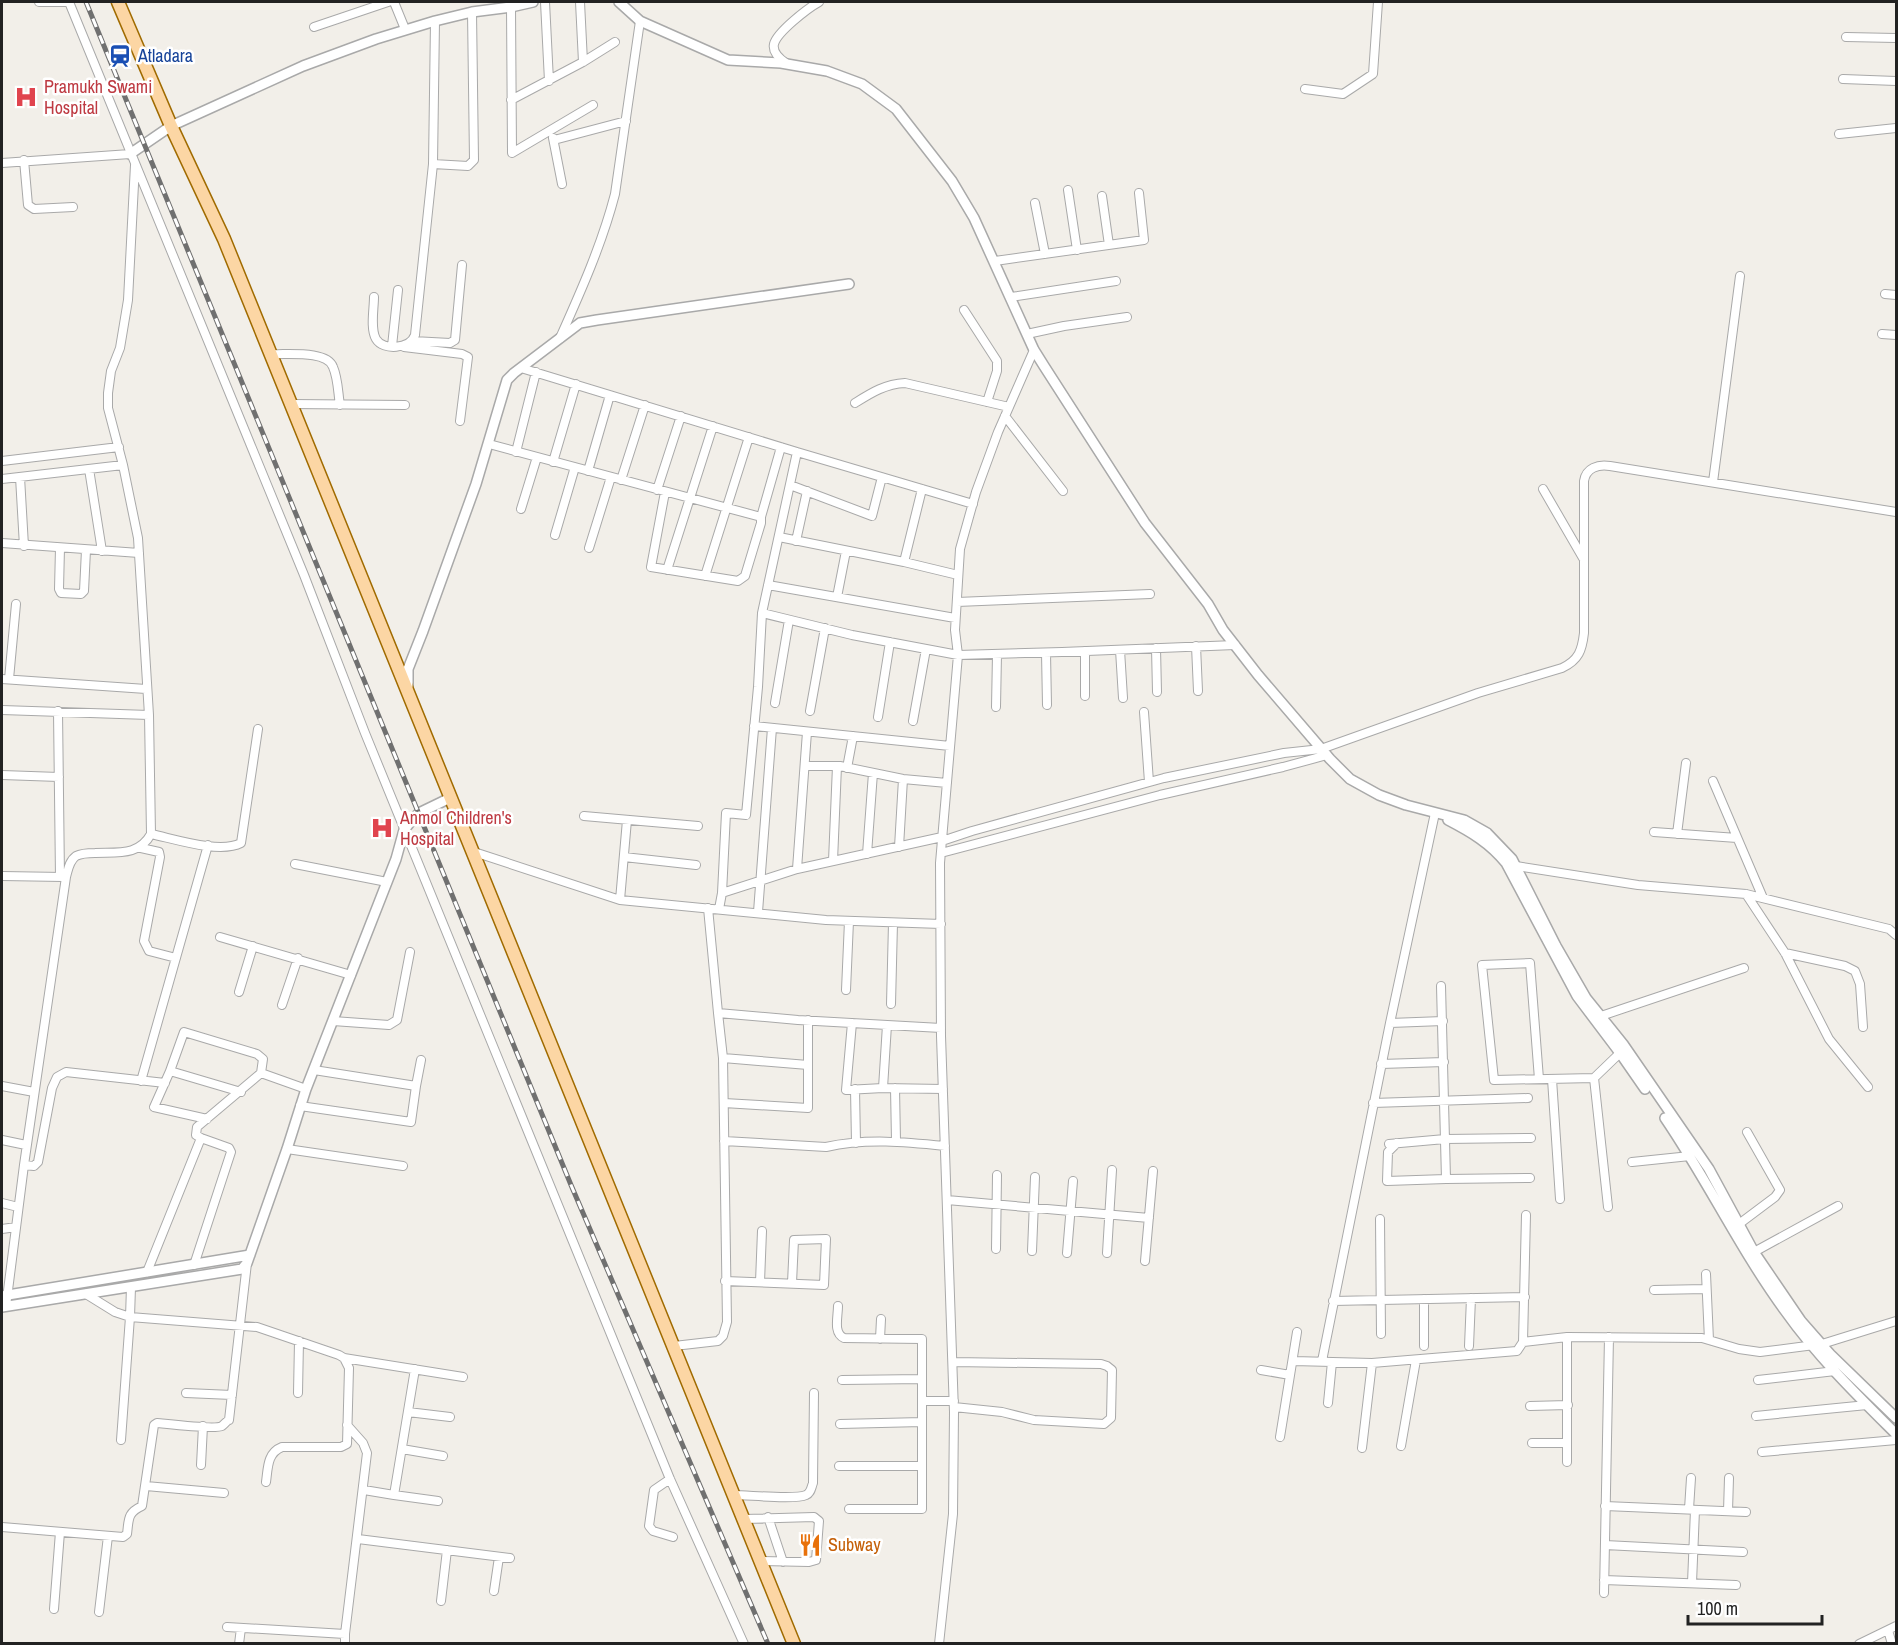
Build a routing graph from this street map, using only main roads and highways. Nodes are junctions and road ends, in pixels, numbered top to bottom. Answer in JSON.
{"nodes":[{"id":1,"x":118,"y":2,"type":"edge"},
{"id":2,"x":794,"y":1644,"type":"edge"}],
"edges":[{"from":1,"to":2,"type":"main road"}]}
